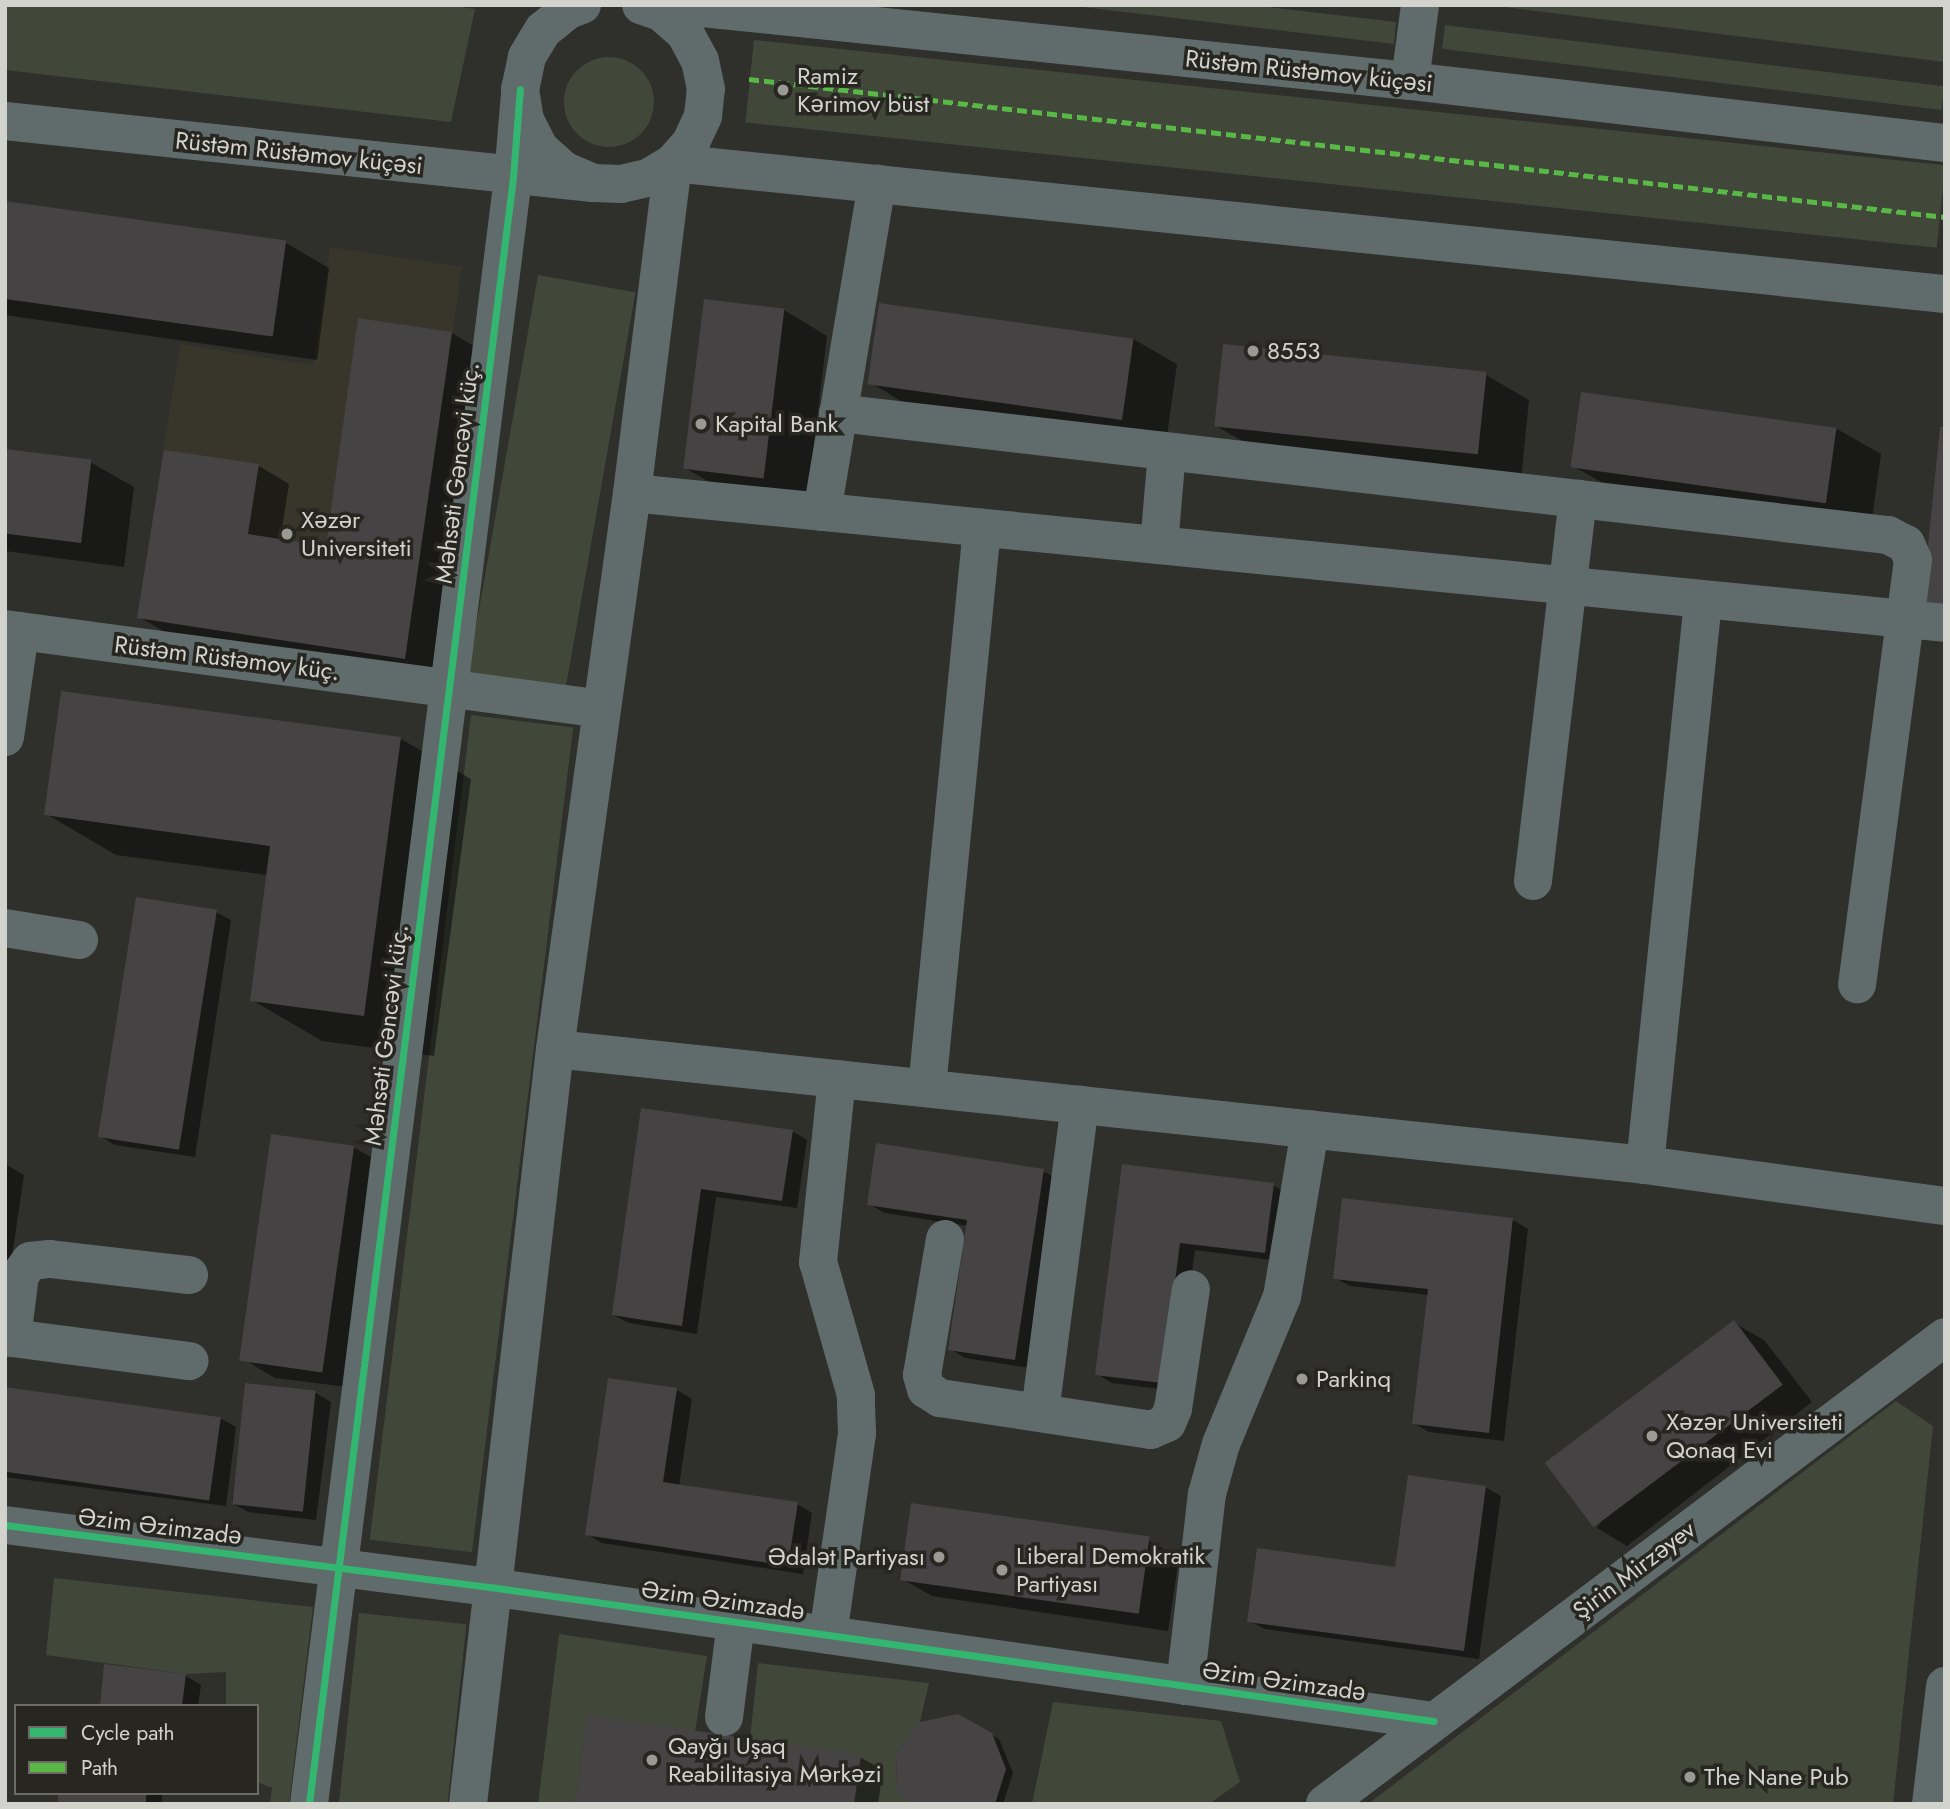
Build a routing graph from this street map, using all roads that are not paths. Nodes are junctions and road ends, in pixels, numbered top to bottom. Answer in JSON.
{"nodes":[{"id":1,"x":582,"y":5,"type":"edge"},
{"id":2,"x":641,"y":5,"type":"edge"},
{"id":3,"x":673,"y":5,"type":"edge"},
{"id":4,"x":1420,"y":5,"type":"edge"},
{"id":5,"x":1410,"y":81,"type":"junction"},
{"id":6,"x":520,"y":89,"type":"junction"},
{"id":7,"x":5,"y":121,"type":"edge"},
{"id":8,"x":1945,"y":144,"type":"edge"},
{"id":9,"x":673,"y":163,"type":"junction"},
{"id":10,"x":513,"y":177,"type":"junction"},
{"id":11,"x":593,"y":183,"type":"junction"},
{"id":12,"x":877,"y":184,"type":"junction"},
{"id":13,"x":1945,"y":295,"type":"edge"},
{"id":14,"x":838,"y":413,"type":"junction"},
{"id":15,"x":1167,"y":452,"type":"junction"},
{"id":16,"x":632,"y":493,"type":"junction"},
{"id":17,"x":1578,"y":499,"type":"junction"},
{"id":18,"x":822,"y":512,"type":"junction"},
{"id":19,"x":982,"y":528,"type":"junction"},
{"id":20,"x":1159,"y":545,"type":"junction"},
{"id":21,"x":1571,"y":587,"type":"junction"},
{"id":22,"x":1703,"y":601,"type":"junction"},
{"id":23,"x":1906,"y":620,"type":"junction"},
{"id":24,"x":1945,"y":623,"type":"edge"},
{"id":25,"x":13,"y":630,"type":"edge"},
{"id":26,"x":450,"y":687,"type":"junction"},
{"id":27,"x":602,"y":709,"type":"junction"},
{"id":28,"x":5,"y":737,"type":"edge"},
{"id":29,"x":1533,"y":881,"type":"dead end"},
{"id":30,"x":5,"y":928,"type":"edge"},
{"id":31,"x":79,"y":940,"type":"dead end"},
{"id":32,"x":1857,"y":984,"type":"dead end"},
{"id":33,"x":555,"y":1049,"type":"junction"},
{"id":34,"x":837,"y":1079,"type":"junction"},
{"id":35,"x":927,"y":1088,"type":"junction"},
{"id":36,"x":1080,"y":1105,"type":"junction"},
{"id":37,"x":1310,"y":1129,"type":"junction"},
{"id":38,"x":1645,"y":1165,"type":"junction"},
{"id":39,"x":1945,"y":1206,"type":"edge"},
{"id":40,"x":944,"y":1238,"type":"dead end"},
{"id":41,"x":189,"y":1275,"type":"dead end"},
{"id":42,"x":1191,"y":1289,"type":"dead end"},
{"id":43,"x":8,"y":1337,"type":"edge"},
{"id":44,"x":1945,"y":1337,"type":"edge"},
{"id":45,"x":190,"y":1361,"type":"dead end"},
{"id":46,"x":1040,"y":1412,"type":"junction"},
{"id":47,"x":5,"y":1525,"type":"edge"},
{"id":48,"x":337,"y":1568,"type":"junction"},
{"id":49,"x":490,"y":1587,"type":"junction"},
{"id":50,"x":736,"y":1622,"type":"junction"},
{"id":51,"x":828,"y":1635,"type":"junction"},
{"id":52,"x":1185,"y":1686,"type":"junction"},
{"id":53,"x":1945,"y":1686,"type":"edge"},
{"id":54,"x":724,"y":1717,"type":"dead end"},
{"id":55,"x":1434,"y":1721,"type":"junction"},
{"id":56,"x":309,"y":1804,"type":"edge"},
{"id":57,"x":468,"y":1804,"type":"edge"},
{"id":58,"x":1325,"y":1804,"type":"edge"},
{"id":59,"x":1931,"y":1804,"type":"edge"}],
"edges":[{"from":1,"to":6,"type":"main road"},
{"from":2,"to":9,"type":"main road"},
{"from":3,"to":5,"type":"main road","name":"Rüstəm Rüstəmov küçəsi"},
{"from":4,"to":5,"type":"street"},
{"from":5,"to":8,"type":"main road","name":"Rüstəm Rüstəmov küçəsi"},
{"from":6,"to":10,"type":"street","name":"Məhsəti Gəncəvi küç."},
{"from":6,"to":11,"type":"main road"},
{"from":7,"to":10,"type":"main road","name":"Rüstəm Rüstəmov küçəsi"},
{"from":9,"to":11,"type":"main road","name":"Rüstəm Rüstəmov küçəsi"},
{"from":9,"to":12,"type":"main road"},
{"from":9,"to":16,"type":"street"},
{"from":10,"to":11,"type":"main road","name":"Rüstəm Rüstəmov küçəsi"},
{"from":10,"to":26,"type":"street","name":"Məhsəti Gəncəvi küç."},
{"from":12,"to":13,"type":"main road"},
{"from":12,"to":14,"type":"street"},
{"from":14,"to":15,"type":"street"},
{"from":14,"to":18,"type":"street"},
{"from":15,"to":17,"type":"street"},
{"from":15,"to":20,"type":"street"},
{"from":16,"to":18,"type":"street"},
{"from":16,"to":27,"type":"street"},
{"from":17,"to":21,"type":"street"},
{"from":17,"to":23,"type":"street"},
{"from":18,"to":19,"type":"street"},
{"from":19,"to":20,"type":"street"},
{"from":19,"to":35,"type":"street"},
{"from":20,"to":21,"type":"street"},
{"from":21,"to":22,"type":"street"},
{"from":21,"to":29,"type":"street"},
{"from":22,"to":23,"type":"street"},
{"from":22,"to":38,"type":"street"},
{"from":23,"to":24,"type":"street"},
{"from":23,"to":32,"type":"street"},
{"from":25,"to":26,"type":"street","name":"Rüstəm Rüstəmov küç."},
{"from":25,"to":28,"type":"street"},
{"from":26,"to":27,"type":"street","name":"Rüstəm Rüstəmov küç."},
{"from":26,"to":48,"type":"street","name":"Məhsəti Gəncəvi küç."},
{"from":27,"to":33,"type":"street"},
{"from":30,"to":31,"type":"street"},
{"from":33,"to":34,"type":"street"},
{"from":33,"to":49,"type":"street"},
{"from":34,"to":35,"type":"street"},
{"from":34,"to":51,"type":"street"},
{"from":35,"to":36,"type":"street"},
{"from":36,"to":37,"type":"street"},
{"from":36,"to":46,"type":"street"},
{"from":37,"to":38,"type":"street"},
{"from":37,"to":52,"type":"street"},
{"from":38,"to":39,"type":"street"},
{"from":40,"to":46,"type":"street"},
{"from":41,"to":43,"type":"street"},
{"from":42,"to":46,"type":"street"},
{"from":43,"to":45,"type":"street"},
{"from":44,"to":55,"type":"street","name":"Şirin Mirzəyev"},
{"from":47,"to":48,"type":"street","name":"Əzim Əzimzadə"},
{"from":48,"to":49,"type":"street","name":"Əzim Əzimzadə"},
{"from":48,"to":56,"type":"street","name":"Məhsəti Gəncəvi küç."},
{"from":49,"to":50,"type":"street","name":"Əzim Əzimzadə"},
{"from":49,"to":57,"type":"street"},
{"from":50,"to":51,"type":"street","name":"Əzim Əzimzadə"},
{"from":50,"to":54,"type":"street"},
{"from":51,"to":52,"type":"street","name":"Əzim Əzimzadə"},
{"from":52,"to":55,"type":"street","name":"Əzim Əzimzadə"},
{"from":53,"to":59,"type":"street"},
{"from":55,"to":58,"type":"street","name":"Şirin Mirzəyev"}]}
